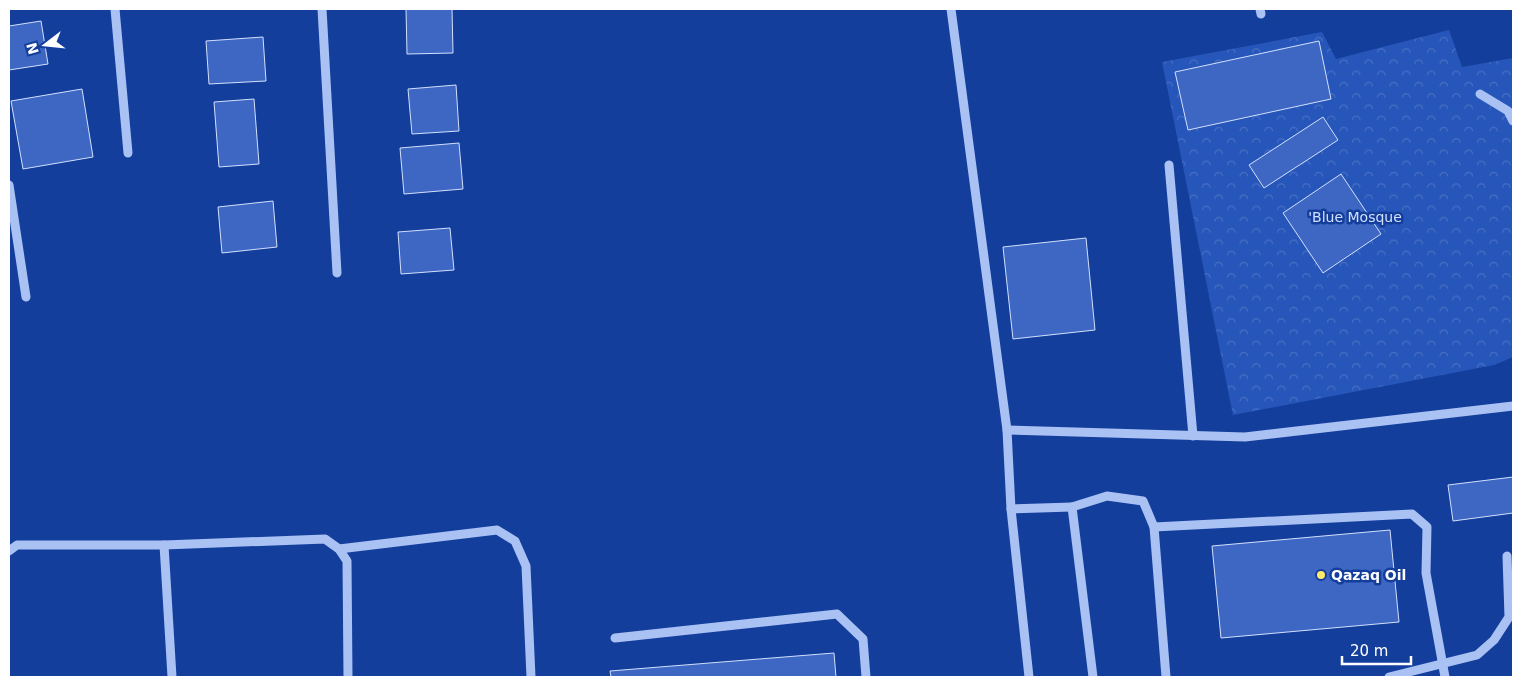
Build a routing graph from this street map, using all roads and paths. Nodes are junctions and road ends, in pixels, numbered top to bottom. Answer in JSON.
{"nodes":[{"id":1,"x":115,"y":9,"type":"edge"},
{"id":2,"x":322,"y":9,"type":"edge"},
{"id":3,"x":951,"y":9,"type":"edge"},
{"id":4,"x":1480,"y":94,"type":"dead end"},
{"id":5,"x":1513,"y":121,"type":"edge"},
{"id":6,"x":128,"y":153,"type":"dead end"},
{"id":7,"x":1169,"y":164,"type":"dead end"},
{"id":8,"x":9,"y":185,"type":"edge"},
{"id":9,"x":337,"y":273,"type":"dead end"},
{"id":10,"x":26,"y":297,"type":"dead end"},
{"id":11,"x":1513,"y":406,"type":"edge"},
{"id":12,"x":1007,"y":430,"type":"junction"},
{"id":13,"x":1193,"y":436,"type":"junction"},
{"id":14,"x":1072,"y":507,"type":"junction"},
{"id":15,"x":1011,"y":509,"type":"junction"},
{"id":16,"x":1154,"y":527,"type":"junction"},
{"id":17,"x":164,"y":545,"type":"junction"},
{"id":18,"x":339,"y":549,"type":"junction"},
{"id":19,"x":9,"y":551,"type":"edge"},
{"id":20,"x":1507,"y":556,"type":"dead end"},
{"id":21,"x":615,"y":638,"type":"dead end"},
{"id":22,"x":1443,"y":664,"type":"junction"},
{"id":23,"x":172,"y":677,"type":"edge"},
{"id":24,"x":348,"y":677,"type":"edge"},
{"id":25,"x":531,"y":677,"type":"edge"},
{"id":26,"x":866,"y":677,"type":"edge"},
{"id":27,"x":1029,"y":677,"type":"edge"},
{"id":28,"x":1093,"y":677,"type":"edge"},
{"id":29,"x":1166,"y":677,"type":"edge"},
{"id":30,"x":1389,"y":677,"type":"edge"},
{"id":31,"x":1445,"y":677,"type":"edge"}],
"edges":[{"from":1,"to":6,"type":"street"},
{"from":2,"to":9,"type":"street"},
{"from":3,"to":12,"type":"street"},
{"from":4,"to":5,"type":"street"},
{"from":7,"to":13,"type":"street"},
{"from":8,"to":10,"type":"street"},
{"from":11,"to":13,"type":"street"},
{"from":12,"to":13,"type":"street"},
{"from":12,"to":15,"type":"street"},
{"from":14,"to":15,"type":"street"},
{"from":14,"to":16,"type":"street"},
{"from":14,"to":28,"type":"street"},
{"from":15,"to":27,"type":"street"},
{"from":16,"to":22,"type":"street"},
{"from":16,"to":29,"type":"street"},
{"from":17,"to":18,"type":"street"},
{"from":17,"to":19,"type":"street"},
{"from":17,"to":23,"type":"street"},
{"from":18,"to":24,"type":"street"},
{"from":18,"to":25,"type":"street"},
{"from":20,"to":22,"type":"street"},
{"from":21,"to":26,"type":"street"},
{"from":22,"to":30,"type":"street"},
{"from":22,"to":31,"type":"street"}]}
